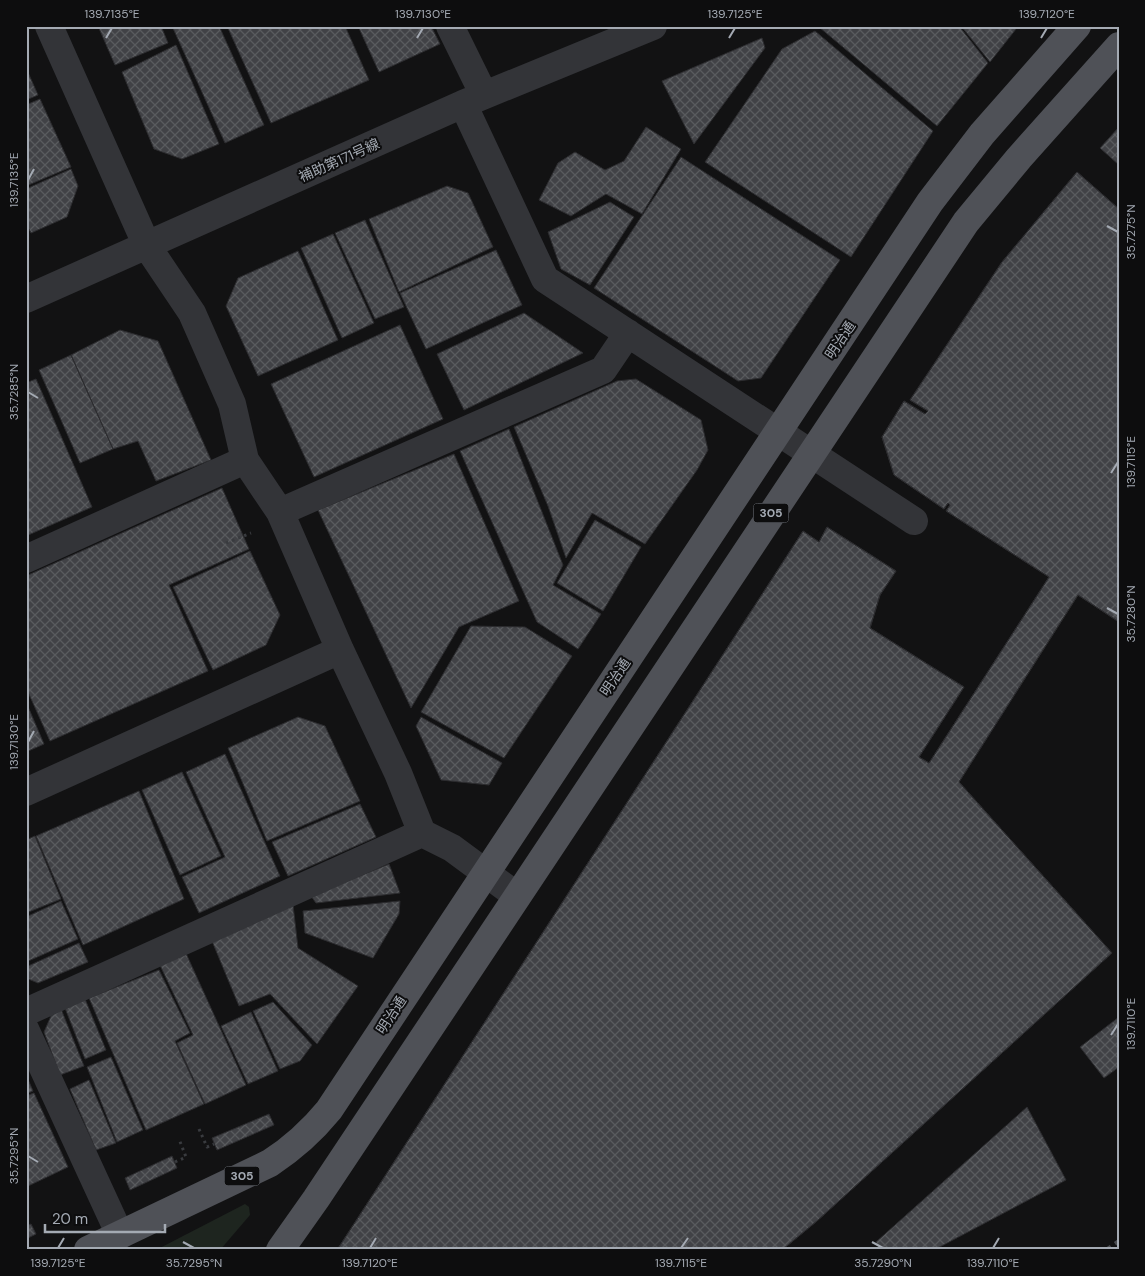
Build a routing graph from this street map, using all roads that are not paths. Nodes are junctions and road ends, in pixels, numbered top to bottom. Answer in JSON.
{"nodes":[{"id":1,"x":50,"y":26,"type":"edge"},
{"id":2,"x":450,"y":26,"type":"edge"},
{"id":3,"x":653,"y":26,"type":"edge"},
{"id":4,"x":1077,"y":26,"type":"edge"},
{"id":5,"x":1119,"y":46,"type":"edge"},
{"id":6,"x":474,"y":99,"type":"junction"},
{"id":7,"x":147,"y":246,"type":"junction"},
{"id":8,"x":26,"y":299,"type":"edge"},
{"id":9,"x":628,"y":333,"type":"junction"},
{"id":10,"x":778,"y":432,"type":"junction"},
{"id":11,"x":810,"y":454,"type":"junction"},
{"id":12,"x":244,"y":460,"type":"junction"},
{"id":13,"x":280,"y":512,"type":"junction"},
{"id":14,"x":914,"y":521,"type":"dead end"},
{"id":15,"x":26,"y":559,"type":"edge"},
{"id":16,"x":340,"y":650,"type":"junction"},
{"id":17,"x":26,"y":792,"type":"edge"},
{"id":18,"x":422,"y":833,"type":"junction"},
{"id":19,"x":485,"y":872,"type":"junction"},
{"id":20,"x":517,"y":896,"type":"junction"},
{"id":21,"x":26,"y":1012,"type":"edge"},
{"id":22,"x":26,"y":1031,"type":"edge"},
{"id":23,"x":120,"y":1234,"type":"junction"},
{"id":24,"x":88,"y":1250,"type":"edge"},
{"id":25,"x":280,"y":1250,"type":"edge"}],
"edges":[{"from":1,"to":7,"type":"street"},
{"from":2,"to":6,"type":"street"},
{"from":3,"to":6,"type":"street","name":"補助第171号線"},
{"from":4,"to":10,"type":"main road","name":"明治通","number":"305"},
{"from":5,"to":11,"type":"main road","number":"305"},
{"from":6,"to":7,"type":"street","name":"補助第171号線"},
{"from":6,"to":9,"type":"street"},
{"from":7,"to":8,"type":"street","name":"補助第171号線"},
{"from":7,"to":12,"type":"street"},
{"from":9,"to":10,"type":"street"},
{"from":9,"to":13,"type":"street"},
{"from":10,"to":11,"type":"street"},
{"from":10,"to":19,"type":"main road","name":"明治通","number":"305"},
{"from":11,"to":14,"type":"street"},
{"from":11,"to":20,"type":"main road","number":"305"},
{"from":12,"to":13,"type":"street"},
{"from":12,"to":15,"type":"street"},
{"from":13,"to":16,"type":"street"},
{"from":16,"to":17,"type":"street"},
{"from":16,"to":18,"type":"street"},
{"from":18,"to":19,"type":"street"},
{"from":18,"to":21,"type":"street"},
{"from":19,"to":20,"type":"street"},
{"from":19,"to":23,"type":"main road","name":"明治通","number":"305"},
{"from":20,"to":25,"type":"main road","number":"305"},
{"from":22,"to":23,"type":"street"},
{"from":23,"to":24,"type":"main road","name":"明治通","number":"305"}]}
